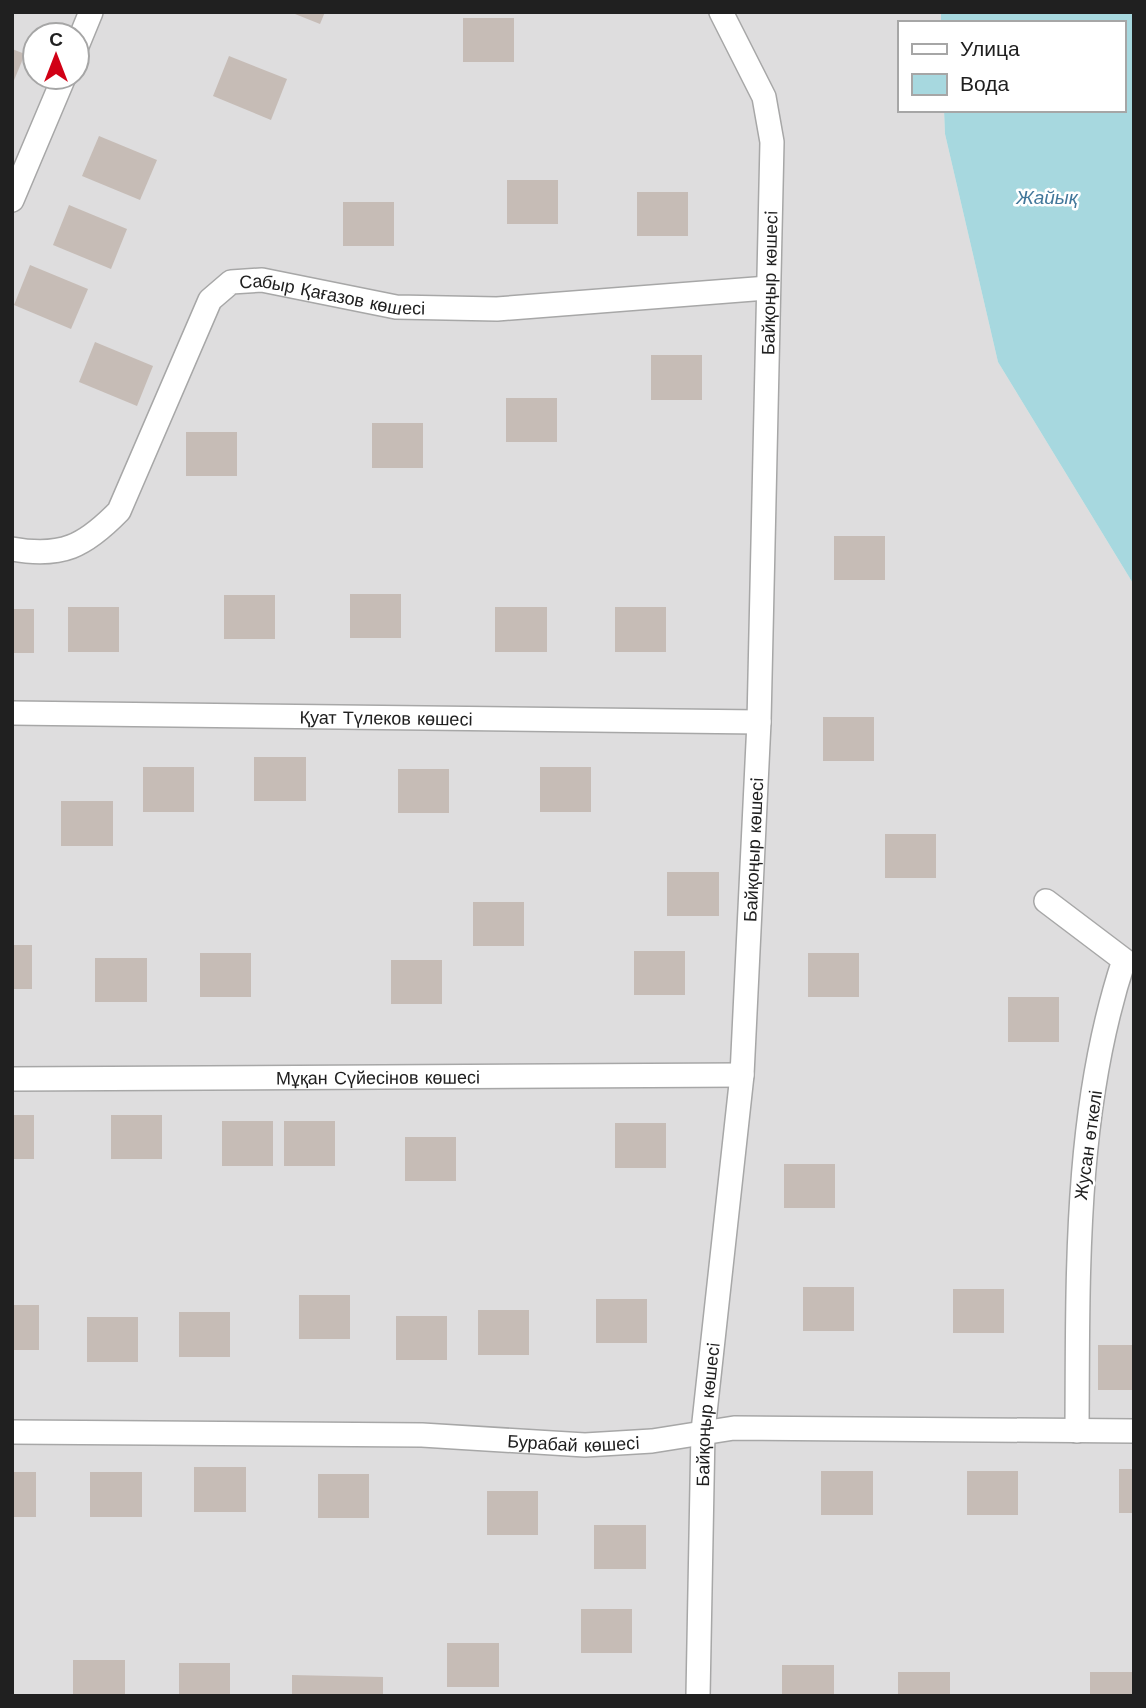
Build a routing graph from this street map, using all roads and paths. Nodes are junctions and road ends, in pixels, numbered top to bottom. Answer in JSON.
{"nodes":[{"id":1,"x":720,"y":12,"type":"edge"},
{"id":2,"x":58,"y":91,"type":"edge"},
{"id":3,"x":12,"y":200,"type":"edge"},
{"id":4,"x":767,"y":288,"type":"junction"},
{"id":5,"x":12,"y":549,"type":"edge"},
{"id":6,"x":12,"y":713,"type":"edge"},
{"id":7,"x":759,"y":722,"type":"junction"},
{"id":8,"x":1046,"y":901,"type":"dead end"},
{"id":9,"x":742,"y":1075,"type":"junction"},
{"id":10,"x":12,"y":1079,"type":"edge"},
{"id":11,"x":703,"y":1431,"type":"junction"},
{"id":12,"x":1077,"y":1431,"type":"junction"},
{"id":13,"x":1134,"y":1431,"type":"edge"},
{"id":14,"x":12,"y":1432,"type":"edge"},
{"id":15,"x":698,"y":1696,"type":"edge"}],
"edges":[{"from":1,"to":4,"type":"street","name":"Байқоңыр көшесi"},
{"from":2,"to":3,"type":"street"},
{"from":4,"to":5,"type":"street","name":"Сабыр Қағазов көшесі"},
{"from":4,"to":7,"type":"street","name":"Байқоңыр көшесi"},
{"from":6,"to":7,"type":"street","name":"Қуат Түлеков көшесі"},
{"from":7,"to":9,"type":"street","name":"Байқоңыр көшесi"},
{"from":8,"to":12,"type":"street","name":"Жусан өткелі"},
{"from":9,"to":10,"type":"street","name":"Мұқан Сүйесінов көшесі"},
{"from":9,"to":11,"type":"street","name":"Байқоңыр көшесi"},
{"from":11,"to":12,"type":"street","name":"Бурабай көшесi"},
{"from":11,"to":14,"type":"street","name":"Бурабай көшесi"},
{"from":11,"to":15,"type":"street","name":"Байқоңыр көшесi"},
{"from":12,"to":13,"type":"street","name":"Бурабай көшесi"}]}
